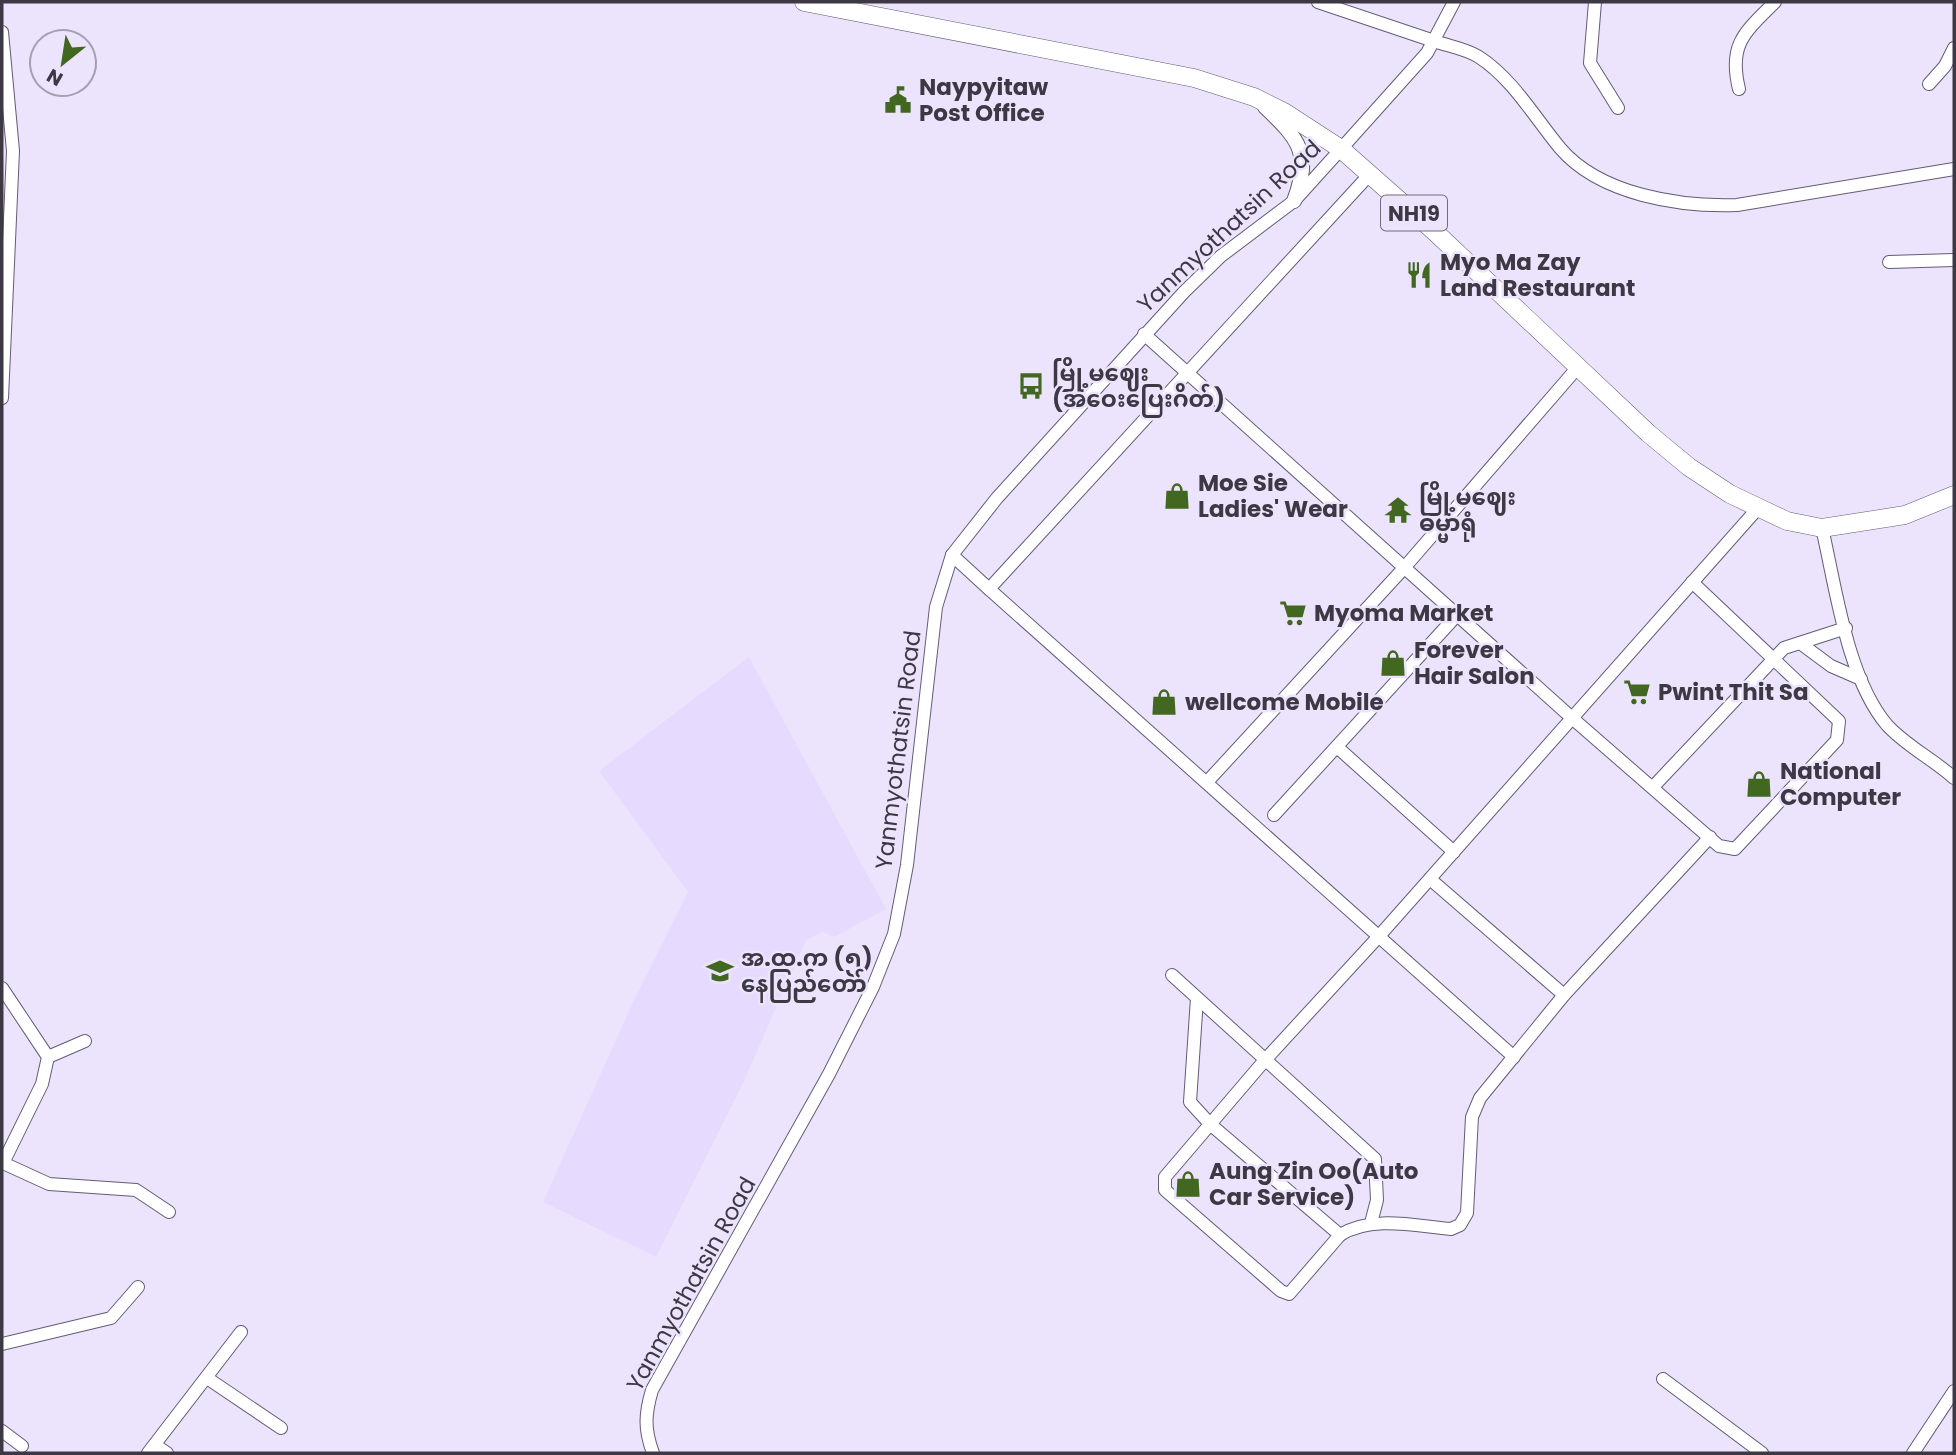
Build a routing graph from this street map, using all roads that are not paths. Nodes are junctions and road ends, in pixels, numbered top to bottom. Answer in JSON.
{"nodes":[{"id":1,"x":804,"y":2,"type":"edge"},
{"id":2,"x":1318,"y":2,"type":"edge"},
{"id":3,"x":1454,"y":2,"type":"edge"},
{"id":4,"x":1595,"y":2,"type":"edge"},
{"id":5,"x":1775,"y":2,"type":"edge"},
{"id":6,"x":2,"y":32,"type":"edge"},
{"id":7,"x":1434,"y":41,"type":"junction"},
{"id":8,"x":1954,"y":48,"type":"edge"},
{"id":9,"x":1929,"y":84,"type":"dead end"},
{"id":10,"x":1739,"y":89,"type":"dead end"},
{"id":11,"x":1254,"y":97,"type":"junction"},
{"id":12,"x":1618,"y":108,"type":"dead end"},
{"id":13,"x":1341,"y":149,"type":"junction"},
{"id":14,"x":1954,"y":169,"type":"edge"},
{"id":15,"x":1370,"y":174,"type":"junction"},
{"id":16,"x":1294,"y":201,"type":"junction"},
{"id":17,"x":1954,"y":260,"type":"edge"},
{"id":18,"x":1889,"y":262,"type":"dead end"},
{"id":19,"x":4,"y":293,"type":"edge"},
{"id":20,"x":1144,"y":334,"type":"junction"},
{"id":21,"x":1578,"y":367,"type":"junction"},
{"id":22,"x":1186,"y":372,"type":"junction"},
{"id":23,"x":2,"y":398,"type":"edge"},
{"id":24,"x":1954,"y":495,"type":"edge"},
{"id":25,"x":1759,"y":507,"type":"junction"},
{"id":26,"x":1822,"y":528,"type":"junction"},
{"id":27,"x":952,"y":555,"type":"junction"},
{"id":28,"x":1404,"y":568,"type":"junction"},
{"id":29,"x":1692,"y":582,"type":"junction"},
{"id":30,"x":989,"y":589,"type":"junction"},
{"id":31,"x":1457,"y":615,"type":"junction"},
{"id":32,"x":1846,"y":628,"type":"junction"},
{"id":33,"x":1800,"y":643,"type":"junction"},
{"id":34,"x":1772,"y":659,"type":"junction"},
{"id":35,"x":1861,"y":679,"type":"junction"},
{"id":36,"x":1572,"y":718,"type":"junction"},
{"id":37,"x":1337,"y":747,"type":"junction"},
{"id":38,"x":1954,"y":778,"type":"edge"},
{"id":39,"x":1207,"y":782,"type":"junction"},
{"id":40,"x":1653,"y":787,"type":"junction"},
{"id":41,"x":1274,"y":815,"type":"dead end"},
{"id":42,"x":1710,"y":837,"type":"junction"},
{"id":43,"x":1454,"y":852,"type":"junction"},
{"id":44,"x":1430,"y":878,"type":"junction"},
{"id":45,"x":1380,"y":935,"type":"junction"},
{"id":46,"x":1171,"y":975,"type":"dead end"},
{"id":47,"x":2,"y":988,"type":"edge"},
{"id":48,"x":1564,"y":995,"type":"junction"},
{"id":49,"x":1197,"y":998,"type":"junction"},
{"id":50,"x":85,"y":1041,"type":"dead end"},
{"id":51,"x":48,"y":1057,"type":"junction"},
{"id":52,"x":1514,"y":1057,"type":"junction"},
{"id":53,"x":1265,"y":1060,"type":"junction"},
{"id":54,"x":1210,"y":1124,"type":"junction"},
{"id":55,"x":2,"y":1163,"type":"edge"},
{"id":56,"x":169,"y":1212,"type":"dead end"},
{"id":57,"x":1371,"y":1223,"type":"junction"},
{"id":58,"x":1340,"y":1235,"type":"junction"},
{"id":59,"x":138,"y":1287,"type":"dead end"},
{"id":60,"x":241,"y":1332,"type":"dead end"},
{"id":61,"x":2,"y":1344,"type":"edge"},
{"id":62,"x":207,"y":1378,"type":"junction"},
{"id":63,"x":1663,"y":1379,"type":"dead end"},
{"id":64,"x":1954,"y":1391,"type":"edge"},
{"id":65,"x":281,"y":1428,"type":"dead end"},
{"id":66,"x":2,"y":1431,"type":"edge"},
{"id":67,"x":22,"y":1446,"type":"dead end"},
{"id":68,"x":152,"y":1449,"type":"edge"},
{"id":69,"x":167,"y":1453,"type":"edge"},
{"id":70,"x":653,"y":1453,"type":"edge"},
{"id":71,"x":1762,"y":1453,"type":"edge"},
{"id":72,"x":1913,"y":1453,"type":"edge"}],
"edges":[{"from":1,"to":11,"type":"highway","number":"NH19"},
{"from":2,"to":7,"type":"street"},
{"from":3,"to":7,"type":"street","name":"Yanmyothatsin Road"},
{"from":4,"to":12,"type":"street"},
{"from":5,"to":10,"type":"street"},
{"from":6,"to":19,"type":"street"},
{"from":7,"to":13,"type":"street","name":"Yanmyothatsin Road"},
{"from":7,"to":14,"type":"street"},
{"from":8,"to":9,"type":"street"},
{"from":11,"to":13,"type":"highway","number":"NH19"},
{"from":11,"to":16,"type":"main road"},
{"from":13,"to":15,"type":"highway","number":"NH19"},
{"from":13,"to":16,"type":"street","name":"Yanmyothatsin Road"},
{"from":15,"to":21,"type":"highway","number":"NH19"},
{"from":15,"to":22,"type":"street"},
{"from":16,"to":20,"type":"street","name":"Yanmyothatsin Road"},
{"from":17,"to":18,"type":"street"},
{"from":19,"to":23,"type":"street"},
{"from":20,"to":22,"type":"street"},
{"from":20,"to":27,"type":"street","name":"Yanmyothatsin Road"},
{"from":21,"to":25,"type":"highway","number":"NH19"},
{"from":21,"to":28,"type":"street"},
{"from":22,"to":28,"type":"street"},
{"from":22,"to":30,"type":"street"},
{"from":24,"to":26,"type":"highway","number":"NH19"},
{"from":25,"to":26,"type":"highway","number":"NH19"},
{"from":25,"to":29,"type":"street"},
{"from":26,"to":32,"type":"street"},
{"from":27,"to":30,"type":"street"},
{"from":27,"to":70,"type":"street","name":"Yanmyothatsin Road"},
{"from":28,"to":31,"type":"street"},
{"from":28,"to":39,"type":"street"},
{"from":29,"to":34,"type":"street"},
{"from":29,"to":36,"type":"street"},
{"from":30,"to":39,"type":"street"},
{"from":31,"to":36,"type":"street"},
{"from":31,"to":37,"type":"street"},
{"from":32,"to":33,"type":"street"},
{"from":32,"to":35,"type":"street"},
{"from":33,"to":34,"type":"street"},
{"from":33,"to":35,"type":"street"},
{"from":34,"to":40,"type":"street"},
{"from":34,"to":42,"type":"street"},
{"from":35,"to":38,"type":"street"},
{"from":36,"to":40,"type":"street"},
{"from":36,"to":43,"type":"street"},
{"from":37,"to":41,"type":"street"},
{"from":37,"to":43,"type":"street"},
{"from":39,"to":45,"type":"street"},
{"from":40,"to":42,"type":"street"},
{"from":42,"to":48,"type":"street"},
{"from":43,"to":44,"type":"street"},
{"from":44,"to":45,"type":"street"},
{"from":44,"to":48,"type":"street"},
{"from":45,"to":52,"type":"street"},
{"from":45,"to":53,"type":"street"},
{"from":46,"to":49,"type":"street"},
{"from":47,"to":51,"type":"street"},
{"from":48,"to":52,"type":"street"},
{"from":49,"to":53,"type":"street"},
{"from":49,"to":54,"type":"street"},
{"from":50,"to":51,"type":"street"},
{"from":51,"to":55,"type":"street"},
{"from":52,"to":57,"type":"street"},
{"from":53,"to":54,"type":"street"},
{"from":53,"to":57,"type":"street"},
{"from":54,"to":58,"type":"street"},
{"from":54,"to":58,"type":"street"},
{"from":55,"to":56,"type":"street"},
{"from":57,"to":58,"type":"street"},
{"from":59,"to":61,"type":"street"},
{"from":60,"to":62,"type":"street"},
{"from":62,"to":65,"type":"street"},
{"from":62,"to":68,"type":"street"},
{"from":63,"to":71,"type":"street"},
{"from":64,"to":72,"type":"street"},
{"from":66,"to":67,"type":"street"},
{"from":68,"to":69,"type":"street"}]}
